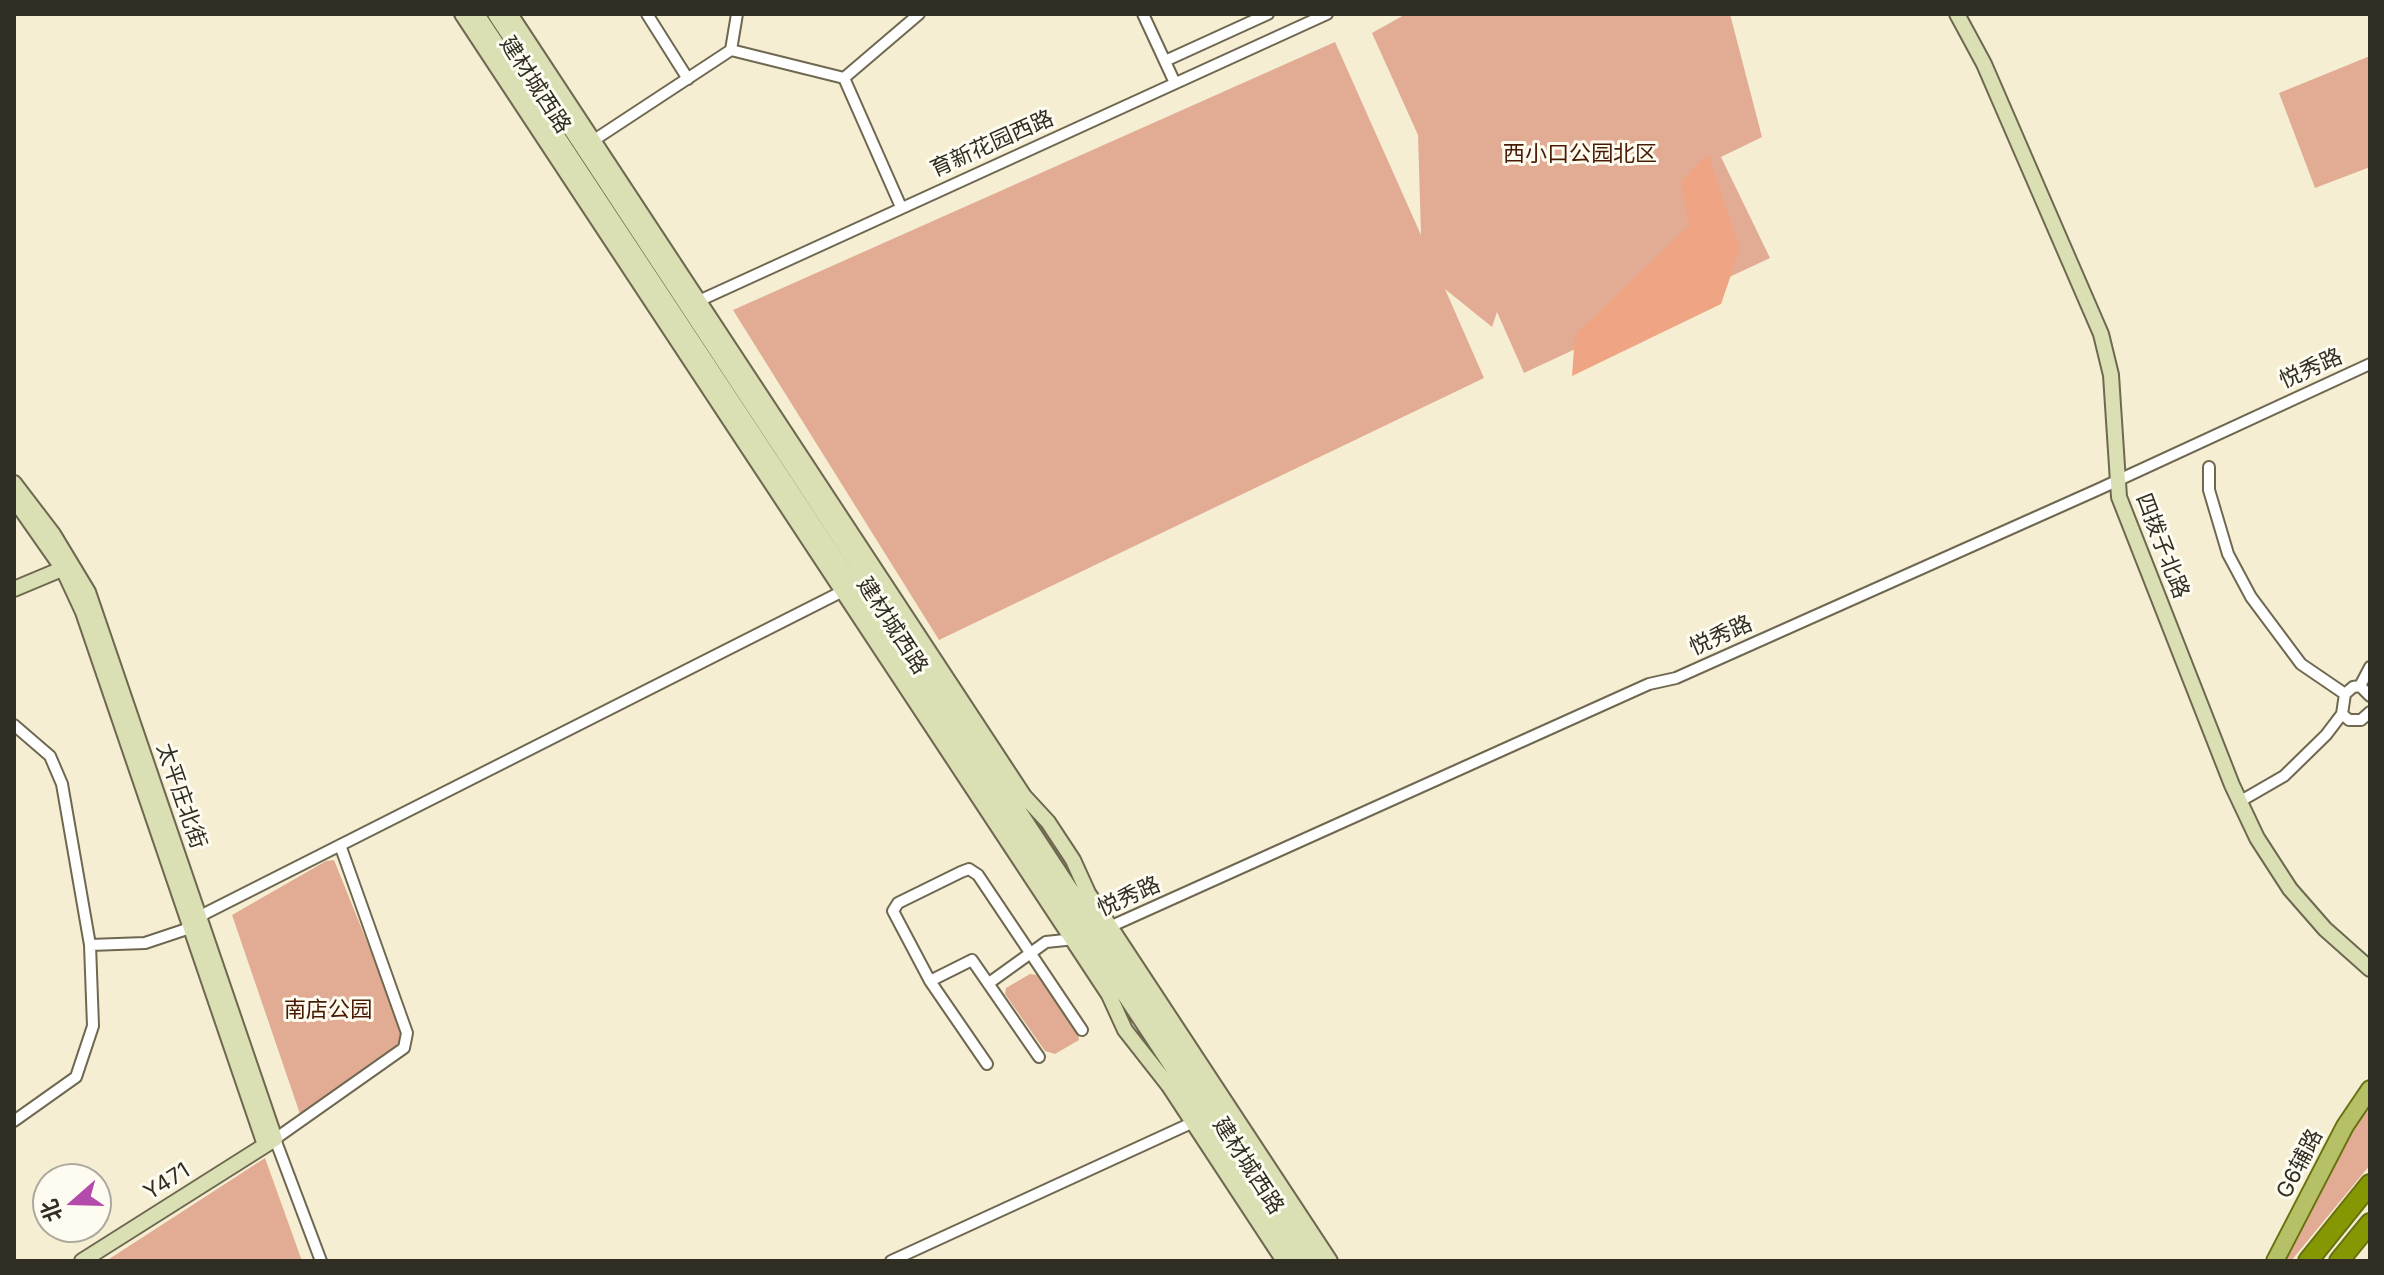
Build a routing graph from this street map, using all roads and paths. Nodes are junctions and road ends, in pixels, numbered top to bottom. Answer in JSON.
{"nodes":[{"id":1,"x":462,"y":14,"type":"edge"},
{"id":2,"x":477,"y":14,"type":"edge"},
{"id":3,"x":495,"y":14,"type":"edge"},
{"id":4,"x":510,"y":14,"type":"edge"},
{"id":5,"x":737,"y":14,"type":"edge"},
{"id":6,"x":919,"y":14,"type":"edge"},
{"id":7,"x":1143,"y":14,"type":"edge"},
{"id":8,"x":1268,"y":14,"type":"edge"},
{"id":9,"x":1327,"y":14,"type":"edge"},
{"id":10,"x":1957,"y":14,"type":"edge"},
{"id":11,"x":648,"y":15,"type":"edge"},
{"id":12,"x":731,"y":50,"type":"junction"},
{"id":13,"x":1165,"y":61,"type":"junction"},
{"id":14,"x":844,"y":78,"type":"junction"},
{"id":15,"x":688,"y":79,"type":"junction"},
{"id":16,"x":1175,"y":83,"type":"junction"},
{"id":17,"x":588,"y":144,"type":"junction"},
{"id":18,"x":901,"y":207,"type":"junction"},
{"id":19,"x":687,"y":307,"type":"junction"},
{"id":20,"x":2370,"y":364,"type":"edge"},
{"id":21,"x":2209,"y":467,"type":"dead end"},
{"id":22,"x":2116,"y":481,"type":"junction"},
{"id":23,"x":14,"y":483,"type":"edge"},
{"id":24,"x":14,"y":499,"type":"edge"},
{"id":25,"x":68,"y":567,"type":"junction"},
{"id":26,"x":855,"y":586,"type":"junction"},
{"id":27,"x":14,"y":589,"type":"edge"},
{"id":28,"x":929,"y":652,"type":"junction"},
{"id":29,"x":2370,"y":667,"type":"edge"},
{"id":30,"x":2360,"y":686,"type":"junction"},
{"id":31,"x":2345,"y":694,"type":"junction"},
{"id":32,"x":2370,"y":696,"type":"edge"},
{"id":33,"x":950,"y":706,"type":"junction"},
{"id":34,"x":2342,"y":714,"type":"junction"},
{"id":35,"x":2370,"y":714,"type":"edge"},
{"id":36,"x":14,"y":725,"type":"edge"},
{"id":37,"x":2239,"y":802,"type":"junction"},
{"id":38,"x":340,"y":845,"type":"junction"},
{"id":39,"x":195,"y":922,"type":"junction"},
{"id":40,"x":1092,"y":934,"type":"junction"},
{"id":41,"x":90,"y":945,"type":"junction"},
{"id":42,"x":1030,"y":954,"type":"junction"},
{"id":43,"x":2370,"y":969,"type":"edge"},
{"id":44,"x":930,"y":981,"type":"junction"},
{"id":45,"x":989,"y":983,"type":"junction"},
{"id":46,"x":1082,"y":1030,"type":"dead end"},
{"id":47,"x":1039,"y":1057,"type":"dead end"},
{"id":48,"x":987,"y":1064,"type":"dead end"},
{"id":49,"x":2370,"y":1089,"type":"edge"},
{"id":50,"x":1199,"y":1119,"type":"junction"},
{"id":51,"x":14,"y":1121,"type":"edge"},
{"id":52,"x":270,"y":1142,"type":"junction"},
{"id":53,"x":2370,"y":1184,"type":"edge"},
{"id":54,"x":2370,"y":1223,"type":"edge"},
{"id":55,"x":82,"y":1261,"type":"edge"},
{"id":56,"x":321,"y":1261,"type":"edge"},
{"id":57,"x":891,"y":1261,"type":"edge"},
{"id":58,"x":1284,"y":1261,"type":"edge"},
{"id":59,"x":1300,"y":1261,"type":"edge"},
{"id":60,"x":1315,"y":1261,"type":"edge"},
{"id":61,"x":1330,"y":1261,"type":"edge"},
{"id":62,"x":2275,"y":1261,"type":"edge"},
{"id":63,"x":2308,"y":1261,"type":"edge"},
{"id":64,"x":2339,"y":1261,"type":"edge"}],
"edges":[{"from":1,"to":26,"type":"street","name":"建材城西路"},
{"from":2,"to":19,"type":"street","name":"建材城西路"},
{"from":3,"to":17,"type":"street","name":"建材城西路"},
{"from":4,"to":17,"type":"street","name":"建材城西路"},
{"from":5,"to":12,"type":"street"},
{"from":6,"to":14,"type":"street"},
{"from":7,"to":13,"type":"street"},
{"from":8,"to":13,"type":"street"},
{"from":9,"to":16,"type":"street","name":"育新花园西路"},
{"from":10,"to":22,"type":"street","name":"四拨子北路"},
{"from":11,"to":15,"type":"street"},
{"from":12,"to":14,"type":"street"},
{"from":12,"to":15,"type":"street"},
{"from":13,"to":16,"type":"street"},
{"from":14,"to":18,"type":"street"},
{"from":15,"to":17,"type":"street"},
{"from":16,"to":18,"type":"street","name":"育新花园西路"},
{"from":17,"to":19,"type":"street","name":"建材城西路"},
{"from":18,"to":19,"type":"street","name":"育新花园西路"},
{"from":19,"to":26,"type":"street","name":"建材城西路"},
{"from":19,"to":28,"type":"street","name":"建材城西路"},
{"from":20,"to":22,"type":"street","name":"悦秀路"},
{"from":21,"to":31,"type":"street"},
{"from":22,"to":37,"type":"street","name":"四拨子北路"},
{"from":22,"to":40,"type":"street","name":"悦秀路"},
{"from":23,"to":25,"type":"street","name":"太平庄北街"},
{"from":24,"to":25,"type":"street","name":"太平庄北街"},
{"from":25,"to":27,"type":"street"},
{"from":25,"to":39,"type":"street","name":"太平庄北街"},
{"from":26,"to":33,"type":"street","name":"建材城西路"},
{"from":26,"to":38,"type":"street"},
{"from":26,"to":40,"type":"street","name":"建材城西路"},
{"from":28,"to":33,"type":"street"},
{"from":28,"to":40,"type":"street","name":"建材城西路"},
{"from":29,"to":30,"type":"street"},
{"from":30,"to":31,"type":"street"},
{"from":30,"to":32,"type":"street"},
{"from":31,"to":34,"type":"street"},
{"from":33,"to":40,"type":"street","name":"建材城西路"},
{"from":34,"to":35,"type":"street"},
{"from":34,"to":37,"type":"street"},
{"from":36,"to":41,"type":"street"},
{"from":37,"to":43,"type":"street","name":"四拨子北路"},
{"from":38,"to":39,"type":"street"},
{"from":38,"to":52,"type":"street"},
{"from":39,"to":41,"type":"street"},
{"from":39,"to":52,"type":"street","name":"太平庄北街"},
{"from":40,"to":42,"type":"street","name":"悦秀路"},
{"from":40,"to":50,"type":"street","name":"建材城西路"},
{"from":40,"to":60,"type":"street","name":"建材城西路"},
{"from":40,"to":61,"type":"street","name":"建材城西路"},
{"from":41,"to":51,"type":"street"},
{"from":42,"to":44,"type":"street"},
{"from":42,"to":45,"type":"street","name":"悦秀路"},
{"from":42,"to":46,"type":"street"},
{"from":44,"to":45,"type":"street"},
{"from":44,"to":48,"type":"street"},
{"from":45,"to":47,"type":"street"},
{"from":49,"to":62,"type":"main road","name":"G6辅路"},
{"from":50,"to":57,"type":"street"},
{"from":50,"to":58,"type":"street","name":"建材城西路"},
{"from":50,"to":59,"type":"street","name":"建材城西路"},
{"from":52,"to":55,"type":"street","name":"Y471"},
{"from":52,"to":56,"type":"street","name":"太平庄北街"},
{"from":53,"to":63,"type":"highway"},
{"from":54,"to":64,"type":"highway"}]}
